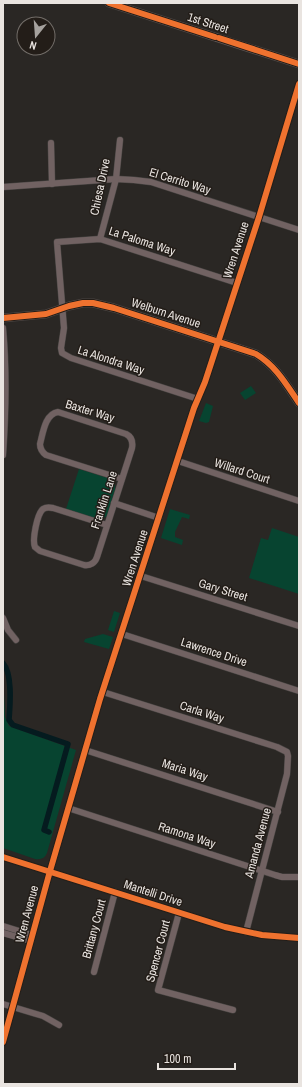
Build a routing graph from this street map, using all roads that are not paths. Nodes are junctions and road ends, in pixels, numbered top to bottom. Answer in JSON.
{"nodes":[{"id":1,"x":110,"y":3,"type":"edge"},
{"id":2,"x":299,"y":64,"type":"edge"},
{"id":3,"x":299,"y":84,"type":"edge"},
{"id":4,"x":120,"y":140,"type":"dead end"},
{"id":5,"x":51,"y":142,"type":"dead end"},
{"id":6,"x":116,"y":179,"type":"junction"},
{"id":7,"x":52,"y":184,"type":"junction"},
{"id":8,"x":3,"y":187,"type":"edge"},
{"id":9,"x":259,"y":217,"type":"junction"},
{"id":10,"x":299,"y":230,"type":"edge"},
{"id":11,"x":100,"y":239,"type":"junction"},
{"id":12,"x":237,"y":283,"type":"junction"},
{"id":13,"x":62,"y":308,"type":"junction"},
{"id":14,"x":3,"y":318,"type":"edge"},
{"id":15,"x":3,"y":328,"type":"edge"},
{"id":16,"x":218,"y":342,"type":"junction"},
{"id":17,"x":198,"y":399,"type":"junction"},
{"id":18,"x":299,"y":403,"type":"edge"},
{"id":19,"x":132,"y":440,"type":"joint"},
{"id":20,"x":3,"y":455,"type":"edge"},
{"id":21,"x":178,"y":461,"type":"junction"},
{"id":22,"x":122,"y":479,"type":"junction"},
{"id":23,"x":299,"y":501,"type":"edge"},
{"id":24,"x":114,"y":503,"type":"junction"},
{"id":25,"x":159,"y":518,"type":"junction"},
{"id":26,"x":107,"y":525,"type":"junction"},
{"id":27,"x":140,"y":576,"type":"junction"},
{"id":28,"x":3,"y":618,"type":"edge"},
{"id":29,"x":299,"y":626,"type":"edge"},
{"id":30,"x":122,"y":634,"type":"junction"},
{"id":31,"x":16,"y":640,"type":"dead end"},
{"id":32,"x":299,"y":691,"type":"edge"},
{"id":33,"x":103,"y":692,"type":"junction"},
{"id":34,"x":85,"y":750,"type":"junction"},
{"id":35,"x":288,"y":760,"type":"joint"},
{"id":36,"x":68,"y":808,"type":"junction"},
{"id":37,"x":278,"y":812,"type":"junction"},
{"id":38,"x":3,"y":857,"type":"edge"},
{"id":39,"x":50,"y":871,"type":"junction"},
{"id":40,"x":261,"y":871,"type":"junction"},
{"id":41,"x":299,"y":877,"type":"edge"},
{"id":42,"x":116,"y":892,"type":"junction"},
{"id":43,"x":179,"y":913,"type":"junction"},
{"id":44,"x":3,"y":926,"type":"edge"},
{"id":45,"x":246,"y":932,"type":"junction"},
{"id":46,"x":3,"y":933,"type":"edge"},
{"id":47,"x":32,"y":938,"type":"junction"},
{"id":48,"x":299,"y":938,"type":"edge"},
{"id":49,"x":94,"y":972,"type":"dead end"},
{"id":50,"x":3,"y":1004,"type":"edge"},
{"id":51,"x":13,"y":1007,"type":"junction"},
{"id":52,"x":233,"y":1010,"type":"dead end"},
{"id":53,"x":59,"y":1025,"type":"dead end"},
{"id":54,"x":3,"y":1042,"type":"edge"}],
"edges":[{"from":1,"to":2,"type":"main road","name":"1st Street"},
{"from":3,"to":9,"type":"street","name":"Wren Avenue"},
{"from":4,"to":6,"type":"street","name":"Chiesa Drive"},
{"from":5,"to":7,"type":"street"},
{"from":6,"to":7,"type":"street","name":"El Cerrito Way"},
{"from":6,"to":9,"type":"street","name":"El Cerrito Way"},
{"from":6,"to":11,"type":"street","name":"Chiesa Drive"},
{"from":7,"to":8,"type":"street","name":"El Cerrito Way"},
{"from":9,"to":10,"type":"street","name":"El Cerrito Way"},
{"from":9,"to":12,"type":"street","name":"Wren Avenue"},
{"from":11,"to":12,"type":"street","name":"La Paloma Way"},
{"from":11,"to":13,"type":"street","name":"La Paloma Way"},
{"from":12,"to":16,"type":"street","name":"Wren Avenue"},
{"from":13,"to":14,"type":"main road","name":"Welburn Avenue"},
{"from":13,"to":16,"type":"main road","name":"Welburn Avenue"},
{"from":13,"to":17,"type":"street","name":"La Alondra Way"},
{"from":15,"to":20,"type":"street"},
{"from":16,"to":17,"type":"street","name":"Wren Avenue"},
{"from":16,"to":18,"type":"main road","name":"Welburn Avenue"},
{"from":17,"to":21,"type":"street","name":"Wren Avenue"},
{"from":19,"to":22,"type":"street","name":"Franklin Lane"},
{"from":19,"to":22,"type":"street","name":"Baxter Way"},
{"from":21,"to":23,"type":"street","name":"Willard Court"},
{"from":21,"to":25,"type":"street","name":"Wren Avenue"},
{"from":22,"to":24,"type":"street","name":"Franklin Lane"},
{"from":24,"to":25,"type":"street"},
{"from":24,"to":26,"type":"street","name":"Franklin Lane"},
{"from":25,"to":27,"type":"street","name":"Wren Avenue"},
{"from":26,"to":26,"type":"street","name":"Franklin Lane"},
{"from":27,"to":29,"type":"street","name":"Gary Street"},
{"from":27,"to":30,"type":"street","name":"Wren Avenue"},
{"from":28,"to":31,"type":"street"},
{"from":30,"to":32,"type":"street","name":"Lawrence Drive"},
{"from":30,"to":33,"type":"street","name":"Wren Avenue"},
{"from":33,"to":34,"type":"street","name":"Wren Avenue"},
{"from":33,"to":35,"type":"street","name":"Carla Way"},
{"from":34,"to":36,"type":"street","name":"Wren Avenue"},
{"from":34,"to":37,"type":"street","name":"Maria Way"},
{"from":35,"to":37,"type":"street","name":"Amanda Avenue"},
{"from":36,"to":39,"type":"street","name":"Wren Avenue"},
{"from":36,"to":40,"type":"street","name":"Ramona Way"},
{"from":37,"to":40,"type":"street","name":"Amanda Avenue"},
{"from":38,"to":39,"type":"street","name":"Mantelli Drive"},
{"from":39,"to":42,"type":"street","name":"Mantelli Drive"},
{"from":39,"to":47,"type":"street","name":"Wren Avenue"},
{"from":40,"to":41,"type":"street","name":"Ramona Way"},
{"from":40,"to":45,"type":"street","name":"Amanda Avenue"},
{"from":42,"to":43,"type":"street","name":"Mantelli Drive"},
{"from":42,"to":49,"type":"street","name":"Brittany Court"},
{"from":43,"to":45,"type":"street","name":"Mantelli Drive"},
{"from":43,"to":52,"type":"street","name":"Spencer Court"},
{"from":44,"to":47,"type":"street"},
{"from":45,"to":48,"type":"street","name":"Mantelli Drive"},
{"from":46,"to":47,"type":"street"},
{"from":47,"to":51,"type":"street","name":"Wren Avenue"},
{"from":50,"to":51,"type":"street"},
{"from":51,"to":53,"type":"street"},
{"from":51,"to":54,"type":"street","name":"Wren Avenue"}]}
